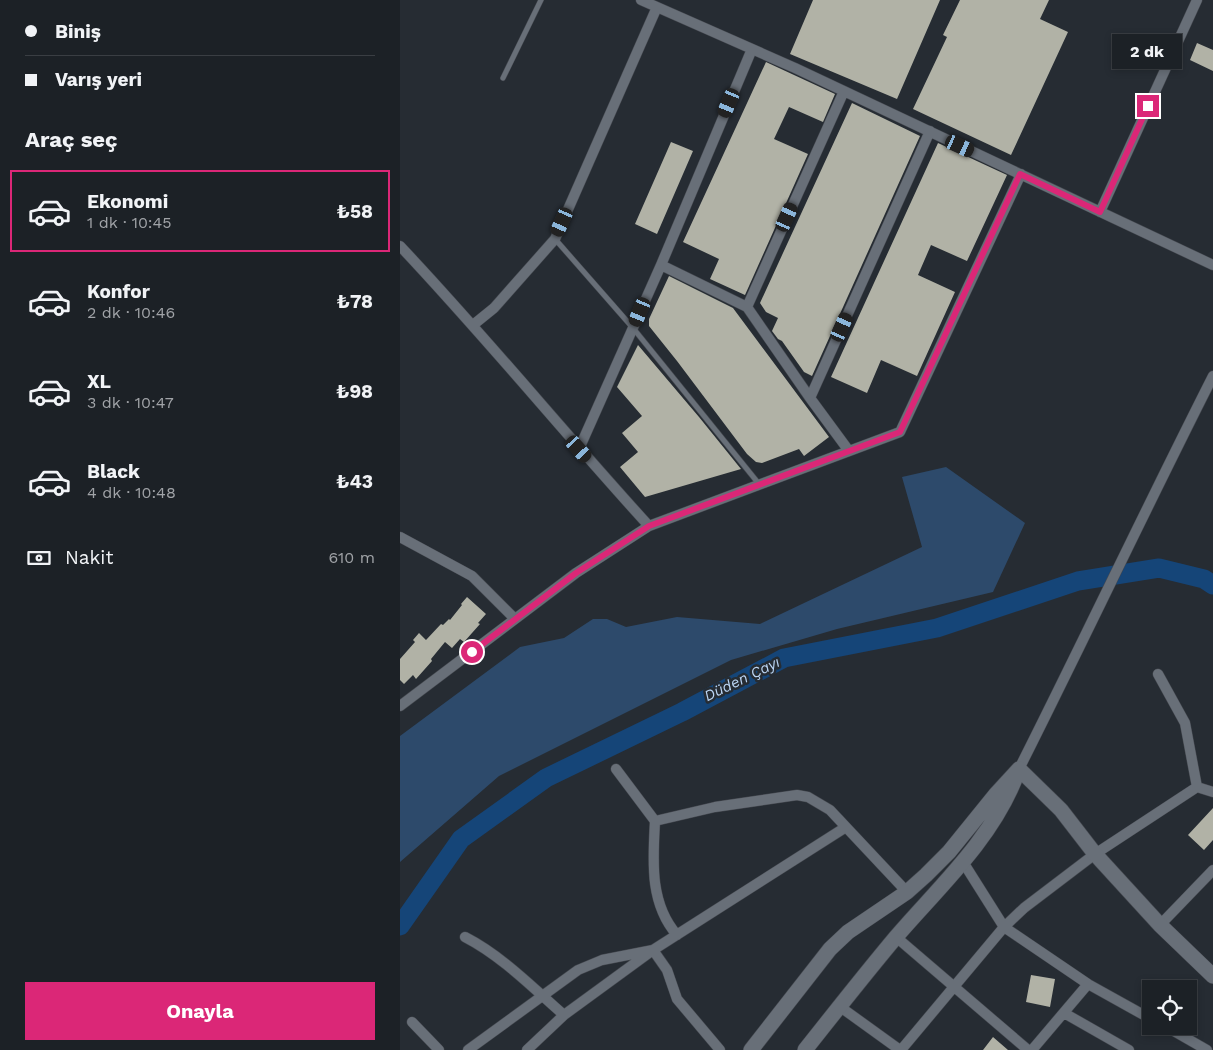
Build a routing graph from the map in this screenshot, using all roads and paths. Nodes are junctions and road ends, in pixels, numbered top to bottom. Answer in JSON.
{"nodes":[{"id":1,"x":541,"y":0,"type":"edge"},
{"id":2,"x":642,"y":0,"type":"edge"},
{"id":3,"x":1197,"y":0,"type":"edge"},
{"id":4,"x":657,"y":7,"type":"junction"},
{"id":5,"x":752,"y":49,"type":"junction"},
{"id":6,"x":503,"y":78,"type":"dead end"},
{"id":7,"x":844,"y":91,"type":"junction"},
{"id":8,"x":930,"y":132,"type":"junction"},
{"id":9,"x":1020,"y":174,"type":"junction"},
{"id":10,"x":1100,"y":212,"type":"junction"},
{"id":11,"x":555,"y":239,"type":"junction"},
{"id":12,"x":400,"y":246,"type":"edge"},
{"id":13,"x":661,"y":265,"type":"junction"},
{"id":14,"x":1213,"y":265,"type":"edge"},
{"id":15,"x":747,"y":307,"type":"junction"},
{"id":16,"x":472,"y":325,"type":"junction"},
{"id":17,"x":633,"y":328,"type":"junction"},
{"id":18,"x":1213,"y":376,"type":"edge"},
{"id":19,"x":810,"y":398,"type":"junction"},
{"id":20,"x":579,"y":449,"type":"junction"},
{"id":21,"x":849,"y":451,"type":"junction"},
{"id":22,"x":760,"y":485,"type":"junction"},
{"id":23,"x":649,"y":526,"type":"junction"},
{"id":24,"x":400,"y":537,"type":"edge"},
{"id":25,"x":515,"y":619,"type":"junction"},
{"id":26,"x":1158,"y":674,"type":"dead end"},
{"id":27,"x":400,"y":706,"type":"edge"},
{"id":28,"x":616,"y":769,"type":"dead end"},
{"id":29,"x":1020,"y":769,"type":"junction"},
{"id":30,"x":1197,"y":787,"type":"junction"},
{"id":31,"x":1213,"y":792,"type":"edge"},
{"id":32,"x":655,"y":822,"type":"junction"},
{"id":33,"x":846,"y":827,"type":"junction"},
{"id":34,"x":1095,"y":854,"type":"junction"},
{"id":35,"x":963,"y":862,"type":"junction"},
{"id":36,"x":1213,"y":870,"type":"edge"},
{"id":37,"x":907,"y":892,"type":"junction"},
{"id":38,"x":1160,"y":924,"type":"junction"},
{"id":39,"x":1004,"y":927,"type":"junction"},
{"id":40,"x":677,"y":935,"type":"junction"},
{"id":41,"x":465,"y":937,"type":"dead end"},
{"id":42,"x":896,"y":937,"type":"junction"},
{"id":43,"x":653,"y":950,"type":"junction"},
{"id":44,"x":1213,"y":976,"type":"edge"},
{"id":45,"x":1088,"y":984,"type":"junction"},
{"id":46,"x":954,"y":986,"type":"junction"},
{"id":47,"x":542,"y":996,"type":"junction"},
{"id":48,"x":839,"y":1006,"type":"junction"},
{"id":49,"x":1064,"y":1013,"type":"junction"},
{"id":50,"x":1142,"y":1014,"type":"edge"},
{"id":51,"x":564,"y":1015,"type":"junction"},
{"id":52,"x":412,"y":1022,"type":"dead end"},
{"id":53,"x":1181,"y":1035,"type":"edge"},
{"id":54,"x":440,"y":1050,"type":"edge"},
{"id":55,"x":468,"y":1050,"type":"edge"},
{"id":56,"x":527,"y":1050,"type":"edge"},
{"id":57,"x":720,"y":1050,"type":"edge"},
{"id":58,"x":751,"y":1050,"type":"edge"},
{"id":59,"x":805,"y":1050,"type":"edge"},
{"id":60,"x":901,"y":1050,"type":"edge"},
{"id":61,"x":1028,"y":1050,"type":"edge"},
{"id":62,"x":1032,"y":1050,"type":"edge"},
{"id":63,"x":1129,"y":1050,"type":"edge"},
{"id":64,"x":1207,"y":1050,"type":"edge"}],
"edges":[{"from":1,"to":6,"type":"lane"},
{"from":2,"to":4,"type":"street"},
{"from":3,"to":10,"type":"street"},
{"from":4,"to":5,"type":"street"},
{"from":4,"to":11,"type":"street"},
{"from":5,"to":7,"type":"street"},
{"from":5,"to":13,"type":"street"},
{"from":7,"to":8,"type":"street"},
{"from":7,"to":15,"type":"street"},
{"from":8,"to":9,"type":"street"},
{"from":8,"to":19,"type":"street"},
{"from":9,"to":10,"type":"street"},
{"from":9,"to":21,"type":"street"},
{"from":10,"to":14,"type":"street"},
{"from":11,"to":16,"type":"street"},
{"from":11,"to":17,"type":"lane"},
{"from":12,"to":16,"type":"street"},
{"from":13,"to":15,"type":"street"},
{"from":13,"to":17,"type":"street"},
{"from":15,"to":19,"type":"street"},
{"from":16,"to":20,"type":"street"},
{"from":17,"to":20,"type":"street"},
{"from":17,"to":22,"type":"lane"},
{"from":18,"to":29,"type":"street"},
{"from":19,"to":21,"type":"street"},
{"from":20,"to":23,"type":"street"},
{"from":21,"to":22,"type":"street"},
{"from":22,"to":23,"type":"street"},
{"from":23,"to":25,"type":"street"},
{"from":24,"to":25,"type":"street"},
{"from":25,"to":27,"type":"street"},
{"from":26,"to":30,"type":"street"},
{"from":28,"to":32,"type":"street"},
{"from":29,"to":34,"type":"main road"},
{"from":29,"to":35,"type":"main road"},
{"from":29,"to":37,"type":"main road"},
{"from":30,"to":31,"type":"street"},
{"from":30,"to":34,"type":"street"},
{"from":32,"to":33,"type":"street"},
{"from":32,"to":40,"type":"street"},
{"from":33,"to":37,"type":"street"},
{"from":33,"to":40,"type":"street"},
{"from":34,"to":38,"type":"main road"},
{"from":34,"to":39,"type":"street"},
{"from":35,"to":39,"type":"street"},
{"from":35,"to":42,"type":"main road"},
{"from":36,"to":38,"type":"street"},
{"from":37,"to":58,"type":"main road"},
{"from":38,"to":44,"type":"main road"},
{"from":39,"to":45,"type":"street"},
{"from":39,"to":46,"type":"street"},
{"from":40,"to":43,"type":"street"},
{"from":41,"to":47,"type":"street"},
{"from":42,"to":46,"type":"street"},
{"from":42,"to":48,"type":"main road"},
{"from":43,"to":47,"type":"street"},
{"from":43,"to":51,"type":"street"},
{"from":43,"to":57,"type":"street"},
{"from":45,"to":49,"type":"street"},
{"from":45,"to":50,"type":"street"},
{"from":46,"to":60,"type":"street"},
{"from":46,"to":61,"type":"street"},
{"from":47,"to":51,"type":"street"},
{"from":47,"to":55,"type":"street"},
{"from":48,"to":59,"type":"main road"},
{"from":48,"to":60,"type":"street"},
{"from":49,"to":62,"type":"street"},
{"from":49,"to":63,"type":"street"},
{"from":51,"to":56,"type":"street"},
{"from":52,"to":54,"type":"street"},
{"from":53,"to":64,"type":"street"}]}
